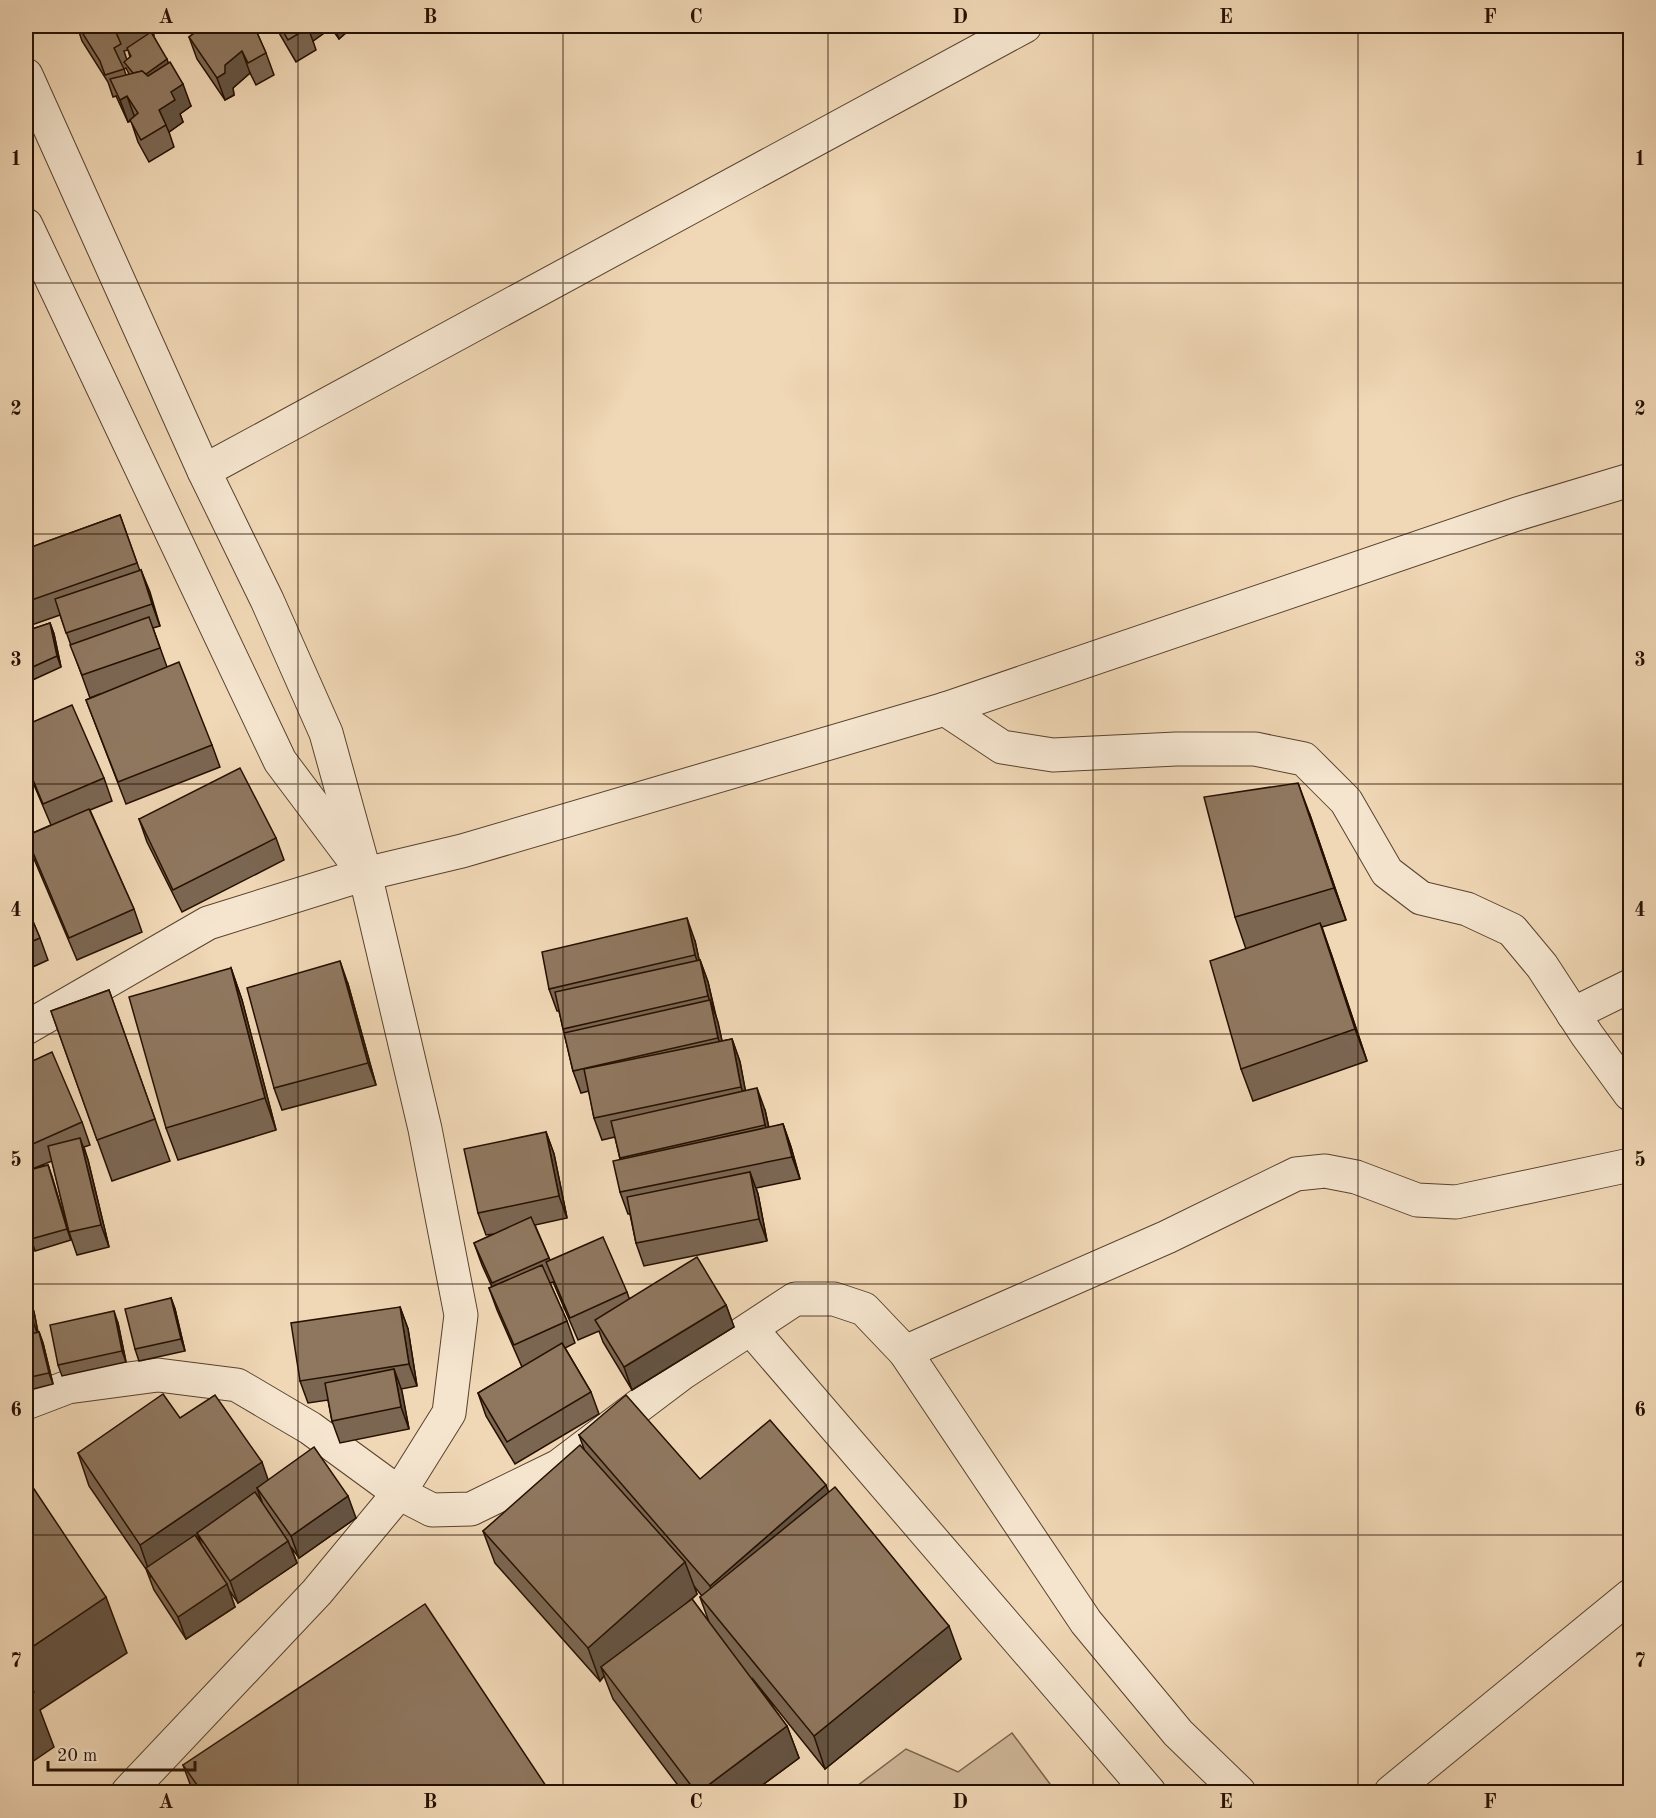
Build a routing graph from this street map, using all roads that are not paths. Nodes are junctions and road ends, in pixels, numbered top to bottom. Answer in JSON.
{"nodes":[{"id":1,"x":1025,"y":26,"type":"edge"},
{"id":2,"x":26,"y":75,"type":"edge"},
{"id":3,"x":26,"y":225,"type":"edge"},
{"id":4,"x":204,"y":471,"type":"junction"},
{"id":5,"x":1630,"y":480,"type":"edge"},
{"id":6,"x":945,"y":709,"type":"junction"},
{"id":7,"x":365,"y":874,"type":"junction"},
{"id":8,"x":1630,"y":986,"type":"edge"},
{"id":9,"x":1573,"y":1014,"type":"junction"},
{"id":10,"x":26,"y":1028,"type":"edge"},
{"id":11,"x":1630,"y":1094,"type":"edge"},
{"id":12,"x":1630,"y":1165,"type":"edge"},
{"id":13,"x":751,"y":1329,"type":"junction"},
{"id":14,"x":905,"y":1352,"type":"junction"},
{"id":15,"x":26,"y":1403,"type":"edge"},
{"id":16,"x":399,"y":1494,"type":"junction"},
{"id":17,"x":1630,"y":1596,"type":"edge"},
{"id":18,"x":128,"y":1792,"type":"edge"},
{"id":19,"x":1149,"y":1792,"type":"edge"},
{"id":20,"x":1239,"y":1792,"type":"edge"},
{"id":21,"x":1391,"y":1792,"type":"edge"}],
"edges":[{"from":1,"to":4,"type":"street"},
{"from":2,"to":4,"type":"street"},
{"from":3,"to":7,"type":"street"},
{"from":4,"to":7,"type":"street"},
{"from":5,"to":6,"type":"street"},
{"from":6,"to":7,"type":"street"},
{"from":6,"to":9,"type":"street"},
{"from":7,"to":10,"type":"street"},
{"from":7,"to":16,"type":"street"},
{"from":8,"to":9,"type":"street"},
{"from":9,"to":11,"type":"street"},
{"from":12,"to":14,"type":"street"},
{"from":13,"to":14,"type":"street"},
{"from":13,"to":16,"type":"street"},
{"from":13,"to":19,"type":"street"},
{"from":14,"to":20,"type":"street"},
{"from":15,"to":16,"type":"street"},
{"from":16,"to":18,"type":"street"},
{"from":17,"to":21,"type":"street"}]}
